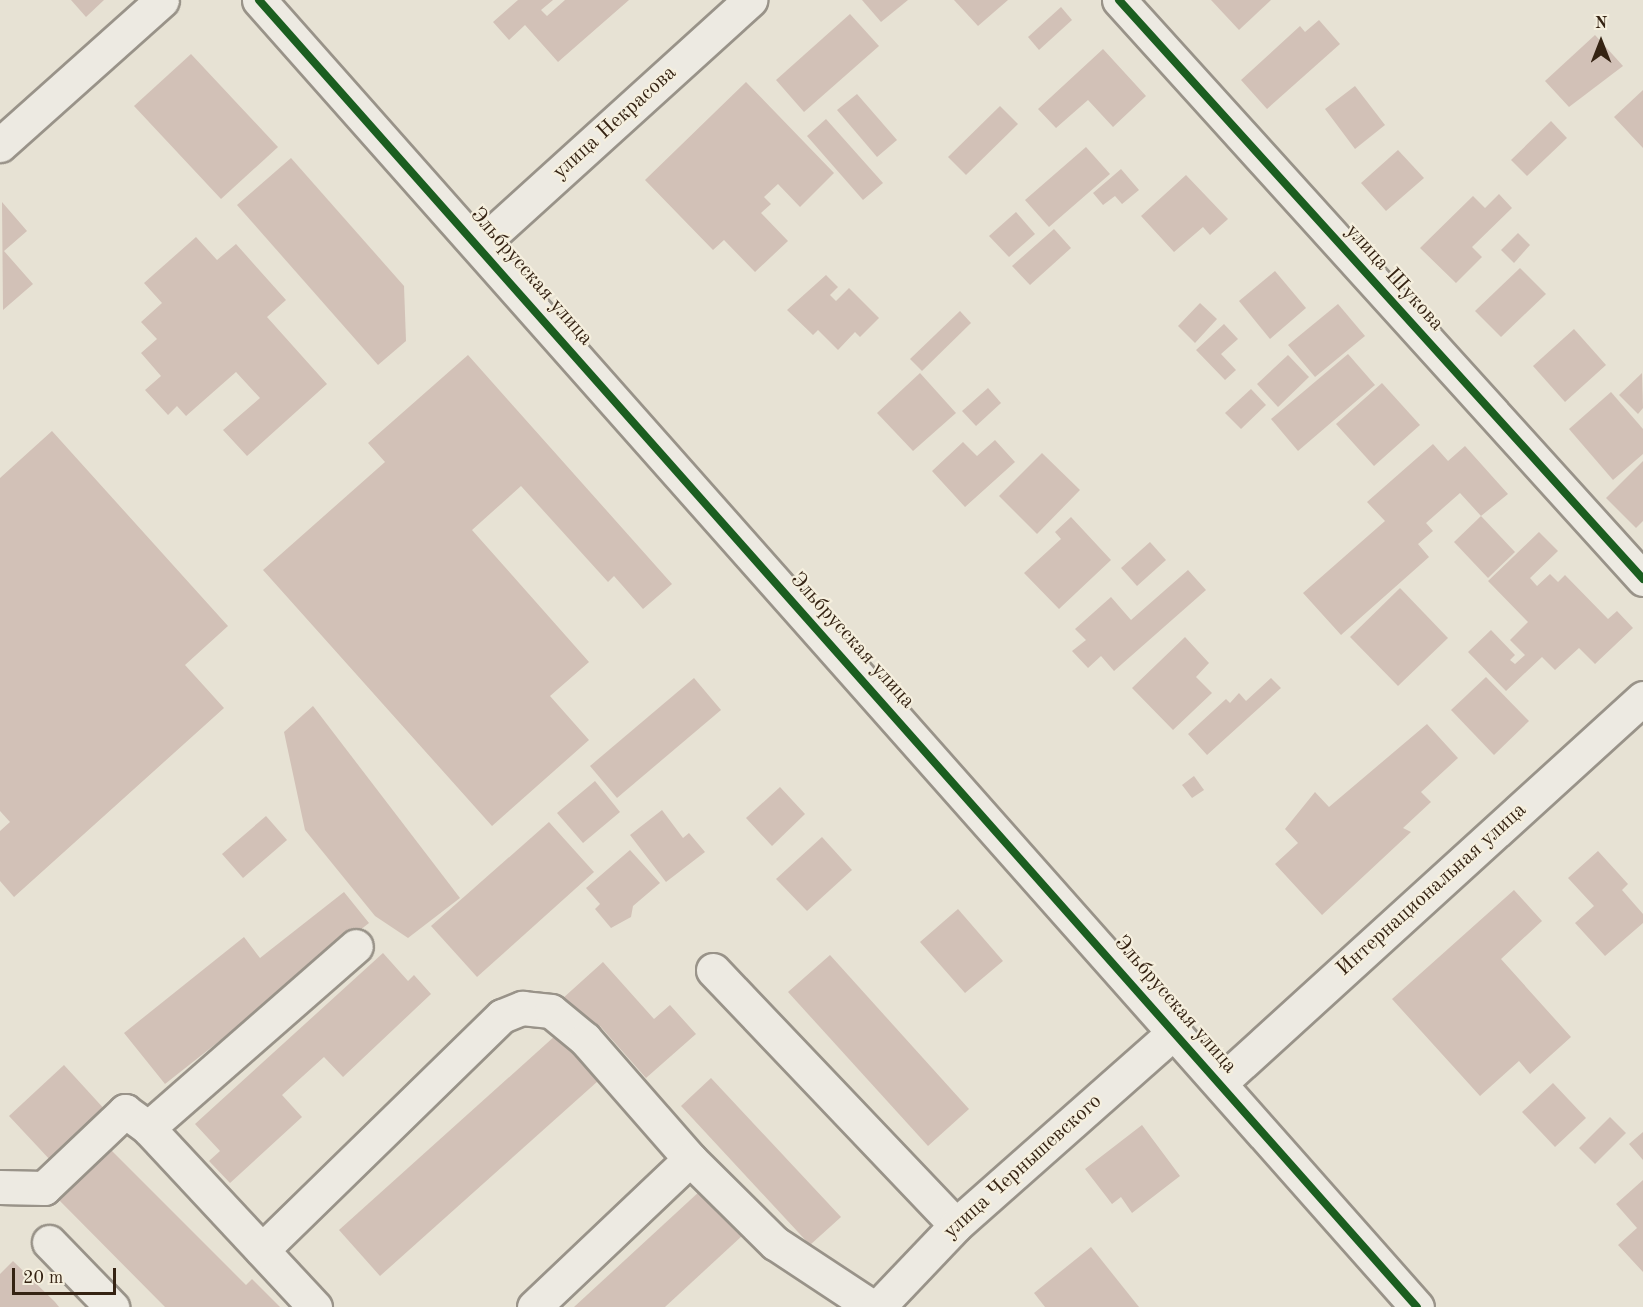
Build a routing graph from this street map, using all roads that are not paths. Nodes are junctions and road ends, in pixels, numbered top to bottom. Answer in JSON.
{"nodes":[{"id":1,"x":162,"y":0,"type":"edge"},
{"id":2,"x":259,"y":0,"type":"edge"},
{"id":3,"x":750,"y":0,"type":"edge"},
{"id":4,"x":1119,"y":0,"type":"edge"},
{"id":5,"x":0,"y":145,"type":"edge"},
{"id":6,"x":480,"y":245,"type":"junction"},
{"id":7,"x":1643,"y":579,"type":"edge"},
{"id":8,"x":1643,"y":698,"type":"edge"},
{"id":9,"x":356,"y":946,"type":"dead end"},
{"id":10,"x":713,"y":970,"type":"dead end"},
{"id":11,"x":1174,"y":1032,"type":"junction"},
{"id":12,"x":1220,"y":1083,"type":"junction"},
{"id":13,"x":148,"y":1128,"type":"junction"},
{"id":14,"x":690,"y":1159,"type":"junction"},
{"id":15,"x":0,"y":1187,"type":"edge"},
{"id":16,"x":956,"y":1225,"type":"junction"},
{"id":17,"x":49,"y":1242,"type":"dead end"},
{"id":18,"x":262,"y":1250,"type":"junction"},
{"id":19,"x":112,"y":1307,"type":"edge"},
{"id":20,"x":315,"y":1307,"type":"edge"},
{"id":21,"x":534,"y":1307,"type":"edge"},
{"id":22,"x":872,"y":1307,"type":"edge"},
{"id":23,"x":878,"y":1307,"type":"edge"},
{"id":24,"x":1417,"y":1307,"type":"edge"}],
"edges":[{"from":1,"to":5,"type":"street"},
{"from":2,"to":6,"type":"street","name":"Эльбрусская улица"},
{"from":3,"to":6,"type":"street","name":"улица Некрасова"},
{"from":4,"to":7,"type":"street","name":"улица Шукова"},
{"from":6,"to":11,"type":"street","name":"Эльбрусская улица"},
{"from":8,"to":12,"type":"street","name":"Интернациональная улица"},
{"from":9,"to":13,"type":"street"},
{"from":10,"to":16,"type":"street"},
{"from":11,"to":12,"type":"street","name":"Эльбрусская улица"},
{"from":11,"to":16,"type":"street","name":"улица Чернышевского"},
{"from":12,"to":24,"type":"street","name":"Эльбрусская улица"},
{"from":13,"to":15,"type":"street"},
{"from":13,"to":18,"type":"street"},
{"from":14,"to":18,"type":"street"},
{"from":14,"to":21,"type":"street"},
{"from":14,"to":22,"type":"street"},
{"from":16,"to":23,"type":"street","name":"улица Чернышевского"},
{"from":17,"to":19,"type":"street"},
{"from":18,"to":20,"type":"street"}]}
